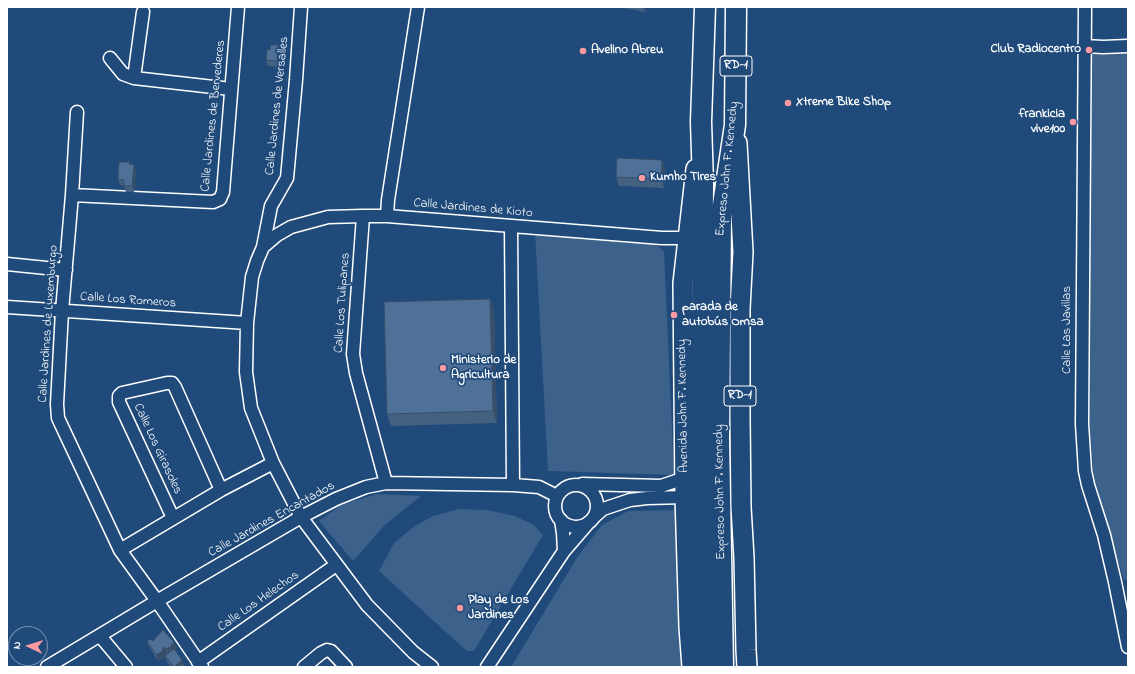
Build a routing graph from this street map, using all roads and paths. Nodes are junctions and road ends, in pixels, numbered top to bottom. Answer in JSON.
{"nodes":[{"id":1,"x":238,"y":7,"type":"edge"},
{"id":2,"x":302,"y":7,"type":"edge"},
{"id":3,"x":418,"y":7,"type":"edge"},
{"id":4,"x":705,"y":7,"type":"edge"},
{"id":5,"x":736,"y":7,"type":"edge"},
{"id":6,"x":1085,"y":7,"type":"edge"},
{"id":7,"x":143,"y":12,"type":"dead end"},
{"id":8,"x":1084,"y":46,"type":"junction"},
{"id":9,"x":1128,"y":46,"type":"edge"},
{"id":10,"x":110,"y":58,"type":"dead end"},
{"id":11,"x":134,"y":78,"type":"junction"},
{"id":12,"x":232,"y":89,"type":"junction"},
{"id":13,"x":77,"y":112,"type":"dead end"},
{"id":14,"x":702,"y":122,"type":"junction"},
{"id":15,"x":735,"y":125,"type":"junction"},
{"id":16,"x":72,"y":195,"type":"junction"},
{"id":17,"x":363,"y":216,"type":"junction"},
{"id":18,"x":387,"y":216,"type":"junction"},
{"id":19,"x":511,"y":226,"type":"junction"},
{"id":20,"x":688,"y":238,"type":"junction"},
{"id":21,"x":263,"y":248,"type":"junction"},
{"id":22,"x":7,"y":264,"type":"edge"},
{"id":23,"x":66,"y":270,"type":"junction"},
{"id":24,"x":7,"y":307,"type":"edge"},
{"id":25,"x":62,"y":311,"type":"junction"},
{"id":26,"x":247,"y":323,"type":"junction"},
{"id":27,"x":711,"y":378,"type":"junction"},
{"id":28,"x":272,"y":463,"type":"junction"},
{"id":29,"x":386,"y":483,"type":"junction"},
{"id":30,"x":578,"y":484,"type":"junction"},
{"id":31,"x":513,"y":485,"type":"junction"},
{"id":32,"x":685,"y":488,"type":"junction"},
{"id":33,"x":221,"y":490,"type":"junction"},
{"id":34,"x":558,"y":496,"type":"junction"},
{"id":35,"x":173,"y":518,"type":"junction"},
{"id":36,"x":300,"y":518,"type":"junction"},
{"id":37,"x":561,"y":520,"type":"junction"},
{"id":38,"x":592,"y":520,"type":"junction"},
{"id":39,"x":120,"y":550,"type":"junction"},
{"id":40,"x":564,"y":551,"type":"junction"},
{"id":41,"x":336,"y":565,"type":"junction"},
{"id":42,"x":157,"y":601,"type":"junction"},
{"id":43,"x":100,"y":636,"type":"junction"},
{"id":44,"x":1128,"y":647,"type":"edge"},
{"id":45,"x":200,"y":665,"type":"edge"},
{"id":46,"x":52,"y":666,"type":"edge"},
{"id":47,"x":126,"y":667,"type":"edge"},
{"id":48,"x":304,"y":667,"type":"edge"},
{"id":49,"x":346,"y":667,"type":"edge"},
{"id":50,"x":432,"y":667,"type":"edge"},
{"id":51,"x":487,"y":667,"type":"edge"},
{"id":52,"x":692,"y":667,"type":"edge"},
{"id":53,"x":706,"y":667,"type":"edge"},
{"id":54,"x":723,"y":667,"type":"edge"},
{"id":55,"x":747,"y":667,"type":"edge"}],
"edges":[{"from":1,"to":12,"type":"street","name":"Calle Jardines de Bervederes"},
{"from":2,"to":21,"type":"street","name":"Calle Jardines de Versalles"},
{"from":3,"to":18,"type":"street"},
{"from":4,"to":14,"type":"highway","name":"Expreso John F. Kennedy","number":"RD-1"},
{"from":5,"to":15,"type":"highway","name":"Expreso John F. Kennedy","number":"RD-1"},
{"from":6,"to":8,"type":"street","name":"Calle Las Javillas"},
{"from":7,"to":11,"type":"street"},
{"from":8,"to":9,"type":"street"},
{"from":8,"to":44,"type":"street","name":"Calle Las Javillas"},
{"from":10,"to":11,"type":"street"},
{"from":11,"to":12,"type":"street"},
{"from":12,"to":16,"type":"street","name":"Calle Jardines de Bervederes"},
{"from":13,"to":16,"type":"street","name":"Calle Jardines de Luxemburgo"},
{"from":14,"to":20,"type":"main road","name":"Avenida John F. Kennedy","number":"RD-1"},
{"from":14,"to":27,"type":"highway","name":"Expreso John F. Kennedy","number":"RD-1"},
{"from":15,"to":27,"type":"highway","name":"Expreso John F. Kennedy","number":"RD-1"},
{"from":15,"to":55,"type":"main road","number":"RD-1"},
{"from":16,"to":23,"type":"street","name":"Calle Jardines de Luxemburgo"},
{"from":17,"to":18,"type":"street","name":"Calle Jardines de Kioto"},
{"from":17,"to":21,"type":"street","name":"Calle Jardines de Kioto"},
{"from":17,"to":29,"type":"street","name":"Calle Los Tulipanes"},
{"from":18,"to":19,"type":"street","name":"Calle Jardines de Kioto"},
{"from":19,"to":20,"type":"street","name":"Calle Jardines de Kioto"},
{"from":19,"to":31,"type":"street"},
{"from":20,"to":32,"type":"main road","name":"Avenida John F. Kennedy","number":"RD-1"},
{"from":21,"to":26,"type":"street","name":"Calle Jardines de Versalles"},
{"from":22,"to":23,"type":"street"},
{"from":23,"to":25,"type":"street","name":"Calle Jardines de Luxemburgo"},
{"from":24,"to":25,"type":"street","name":"Calle Los Romeros"},
{"from":25,"to":26,"type":"street","name":"Calle Los Romeros"},
{"from":25,"to":39,"type":"street","name":"Calle Jardines de Luxemburgo"},
{"from":26,"to":28,"type":"street","name":"Calle Jardines de Versalles"},
{"from":27,"to":53,"type":"highway","name":"Expreso John F. Kennedy","number":"RD-1"},
{"from":27,"to":54,"type":"highway","name":"Expreso John F. Kennedy","number":"RD-1"},
{"from":28,"to":33,"type":"street"},
{"from":28,"to":36,"type":"street","name":"Calle Jardines de Versalles"},
{"from":29,"to":31,"type":"street","name":"Calle Jardines Encantados"},
{"from":29,"to":36,"type":"street","name":"Calle Jardines Encantados"},
{"from":30,"to":32,"type":"street"},
{"from":30,"to":34,"type":"street"},
{"from":30,"to":38,"type":"street"},
{"from":31,"to":34,"type":"street","name":"Calle Jardines Encantados"},
{"from":32,"to":38,"type":"street"},
{"from":32,"to":52,"type":"main road","name":"Avenida John F. Kennedy","number":"RD-1"},
{"from":33,"to":35,"type":"street"},
{"from":33,"to":35,"type":"street","name":"Calle Los Girasoles"},
{"from":34,"to":37,"type":"street"},
{"from":35,"to":39,"type":"street"},
{"from":36,"to":41,"type":"street","name":"Calle Jardines de Versalles"},
{"from":36,"to":42,"type":"street","name":"Calle Jardines Encantados"},
{"from":37,"to":38,"type":"street"},
{"from":37,"to":40,"type":"street"},
{"from":38,"to":40,"type":"street"},
{"from":39,"to":42,"type":"street","name":"Calle Jardines de Luxemburgo"},
{"from":40,"to":51,"type":"street"},
{"from":41,"to":45,"type":"street","name":"Calle Los Helechos"},
{"from":41,"to":50,"type":"street","name":"Calle Jardines de Versalles"},
{"from":42,"to":43,"type":"street","name":"Calle Jardines Encantados"},
{"from":42,"to":45,"type":"street","name":"Calle Jardines de Luxemburgo"},
{"from":43,"to":46,"type":"street","name":"Calle Jardines Encantados"},
{"from":43,"to":47,"type":"street"},
{"from":48,"to":49,"type":"street"}]}
